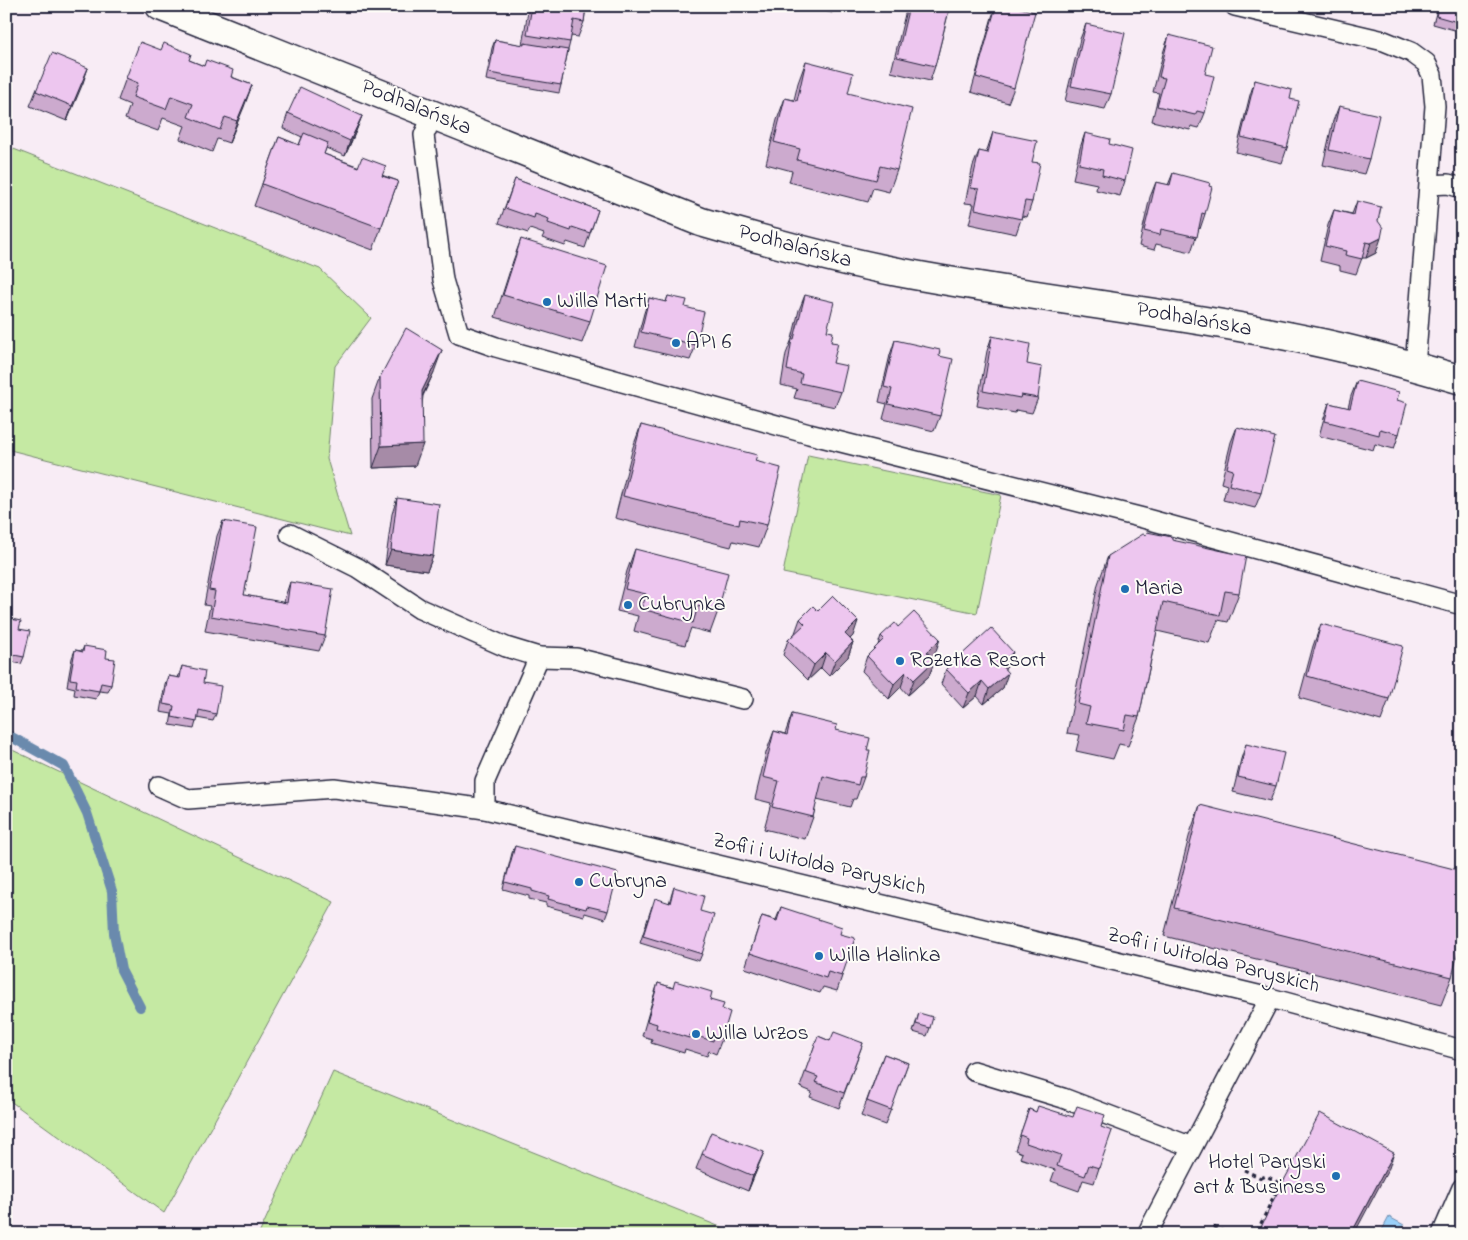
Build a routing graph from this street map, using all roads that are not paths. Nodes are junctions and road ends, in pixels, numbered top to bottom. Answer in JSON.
{"nodes":[{"id":1,"x":160,"y":6,"type":"edge"},
{"id":2,"x":1235,"y":6,"type":"edge"},
{"id":3,"x":432,"y":115,"type":"junction"},
{"id":4,"x":1430,"y":185,"type":"junction"},
{"id":5,"x":1462,"y":188,"type":"edge"},
{"id":6,"x":1415,"y":366,"type":"junction"},
{"id":7,"x":1462,"y":380,"type":"edge"},
{"id":8,"x":290,"y":534,"type":"dead end"},
{"id":9,"x":1462,"y":604,"type":"edge"},
{"id":10,"x":539,"y":657,"type":"junction"},
{"id":11,"x":743,"y":699,"type":"dead end"},
{"id":12,"x":159,"y":786,"type":"dead end"},
{"id":13,"x":485,"y":810,"type":"junction"},
{"id":14,"x":1270,"y":998,"type":"junction"},
{"id":15,"x":1462,"y":1050,"type":"edge"},
{"id":16,"x":974,"y":1071,"type":"dead end"},
{"id":17,"x":1192,"y":1147,"type":"junction"},
{"id":18,"x":1462,"y":1188,"type":"edge"},
{"id":19,"x":1147,"y":1234,"type":"edge"},
{"id":20,"x":1442,"y":1234,"type":"edge"}],
"edges":[{"from":1,"to":3,"type":"street","name":"Podhalańska"},
{"from":2,"to":4,"type":"lane"},
{"from":3,"to":6,"type":"street","name":"Podhalańska"},
{"from":3,"to":9,"type":"lane"},
{"from":4,"to":5,"type":"lane"},
{"from":4,"to":6,"type":"lane"},
{"from":6,"to":7,"type":"street","name":"Podhalańska"},
{"from":8,"to":10,"type":"lane"},
{"from":10,"to":11,"type":"lane"},
{"from":10,"to":13,"type":"lane"},
{"from":12,"to":13,"type":"lane","name":"Zofii i Witolda Paryskich"},
{"from":13,"to":14,"type":"lane","name":"Zofii i Witolda Paryskich"},
{"from":14,"to":15,"type":"lane","name":"Zofii i Witolda Paryskich"},
{"from":14,"to":17,"type":"lane"},
{"from":16,"to":17,"type":"lane"},
{"from":17,"to":19,"type":"lane"},
{"from":18,"to":20,"type":"lane"}]}
